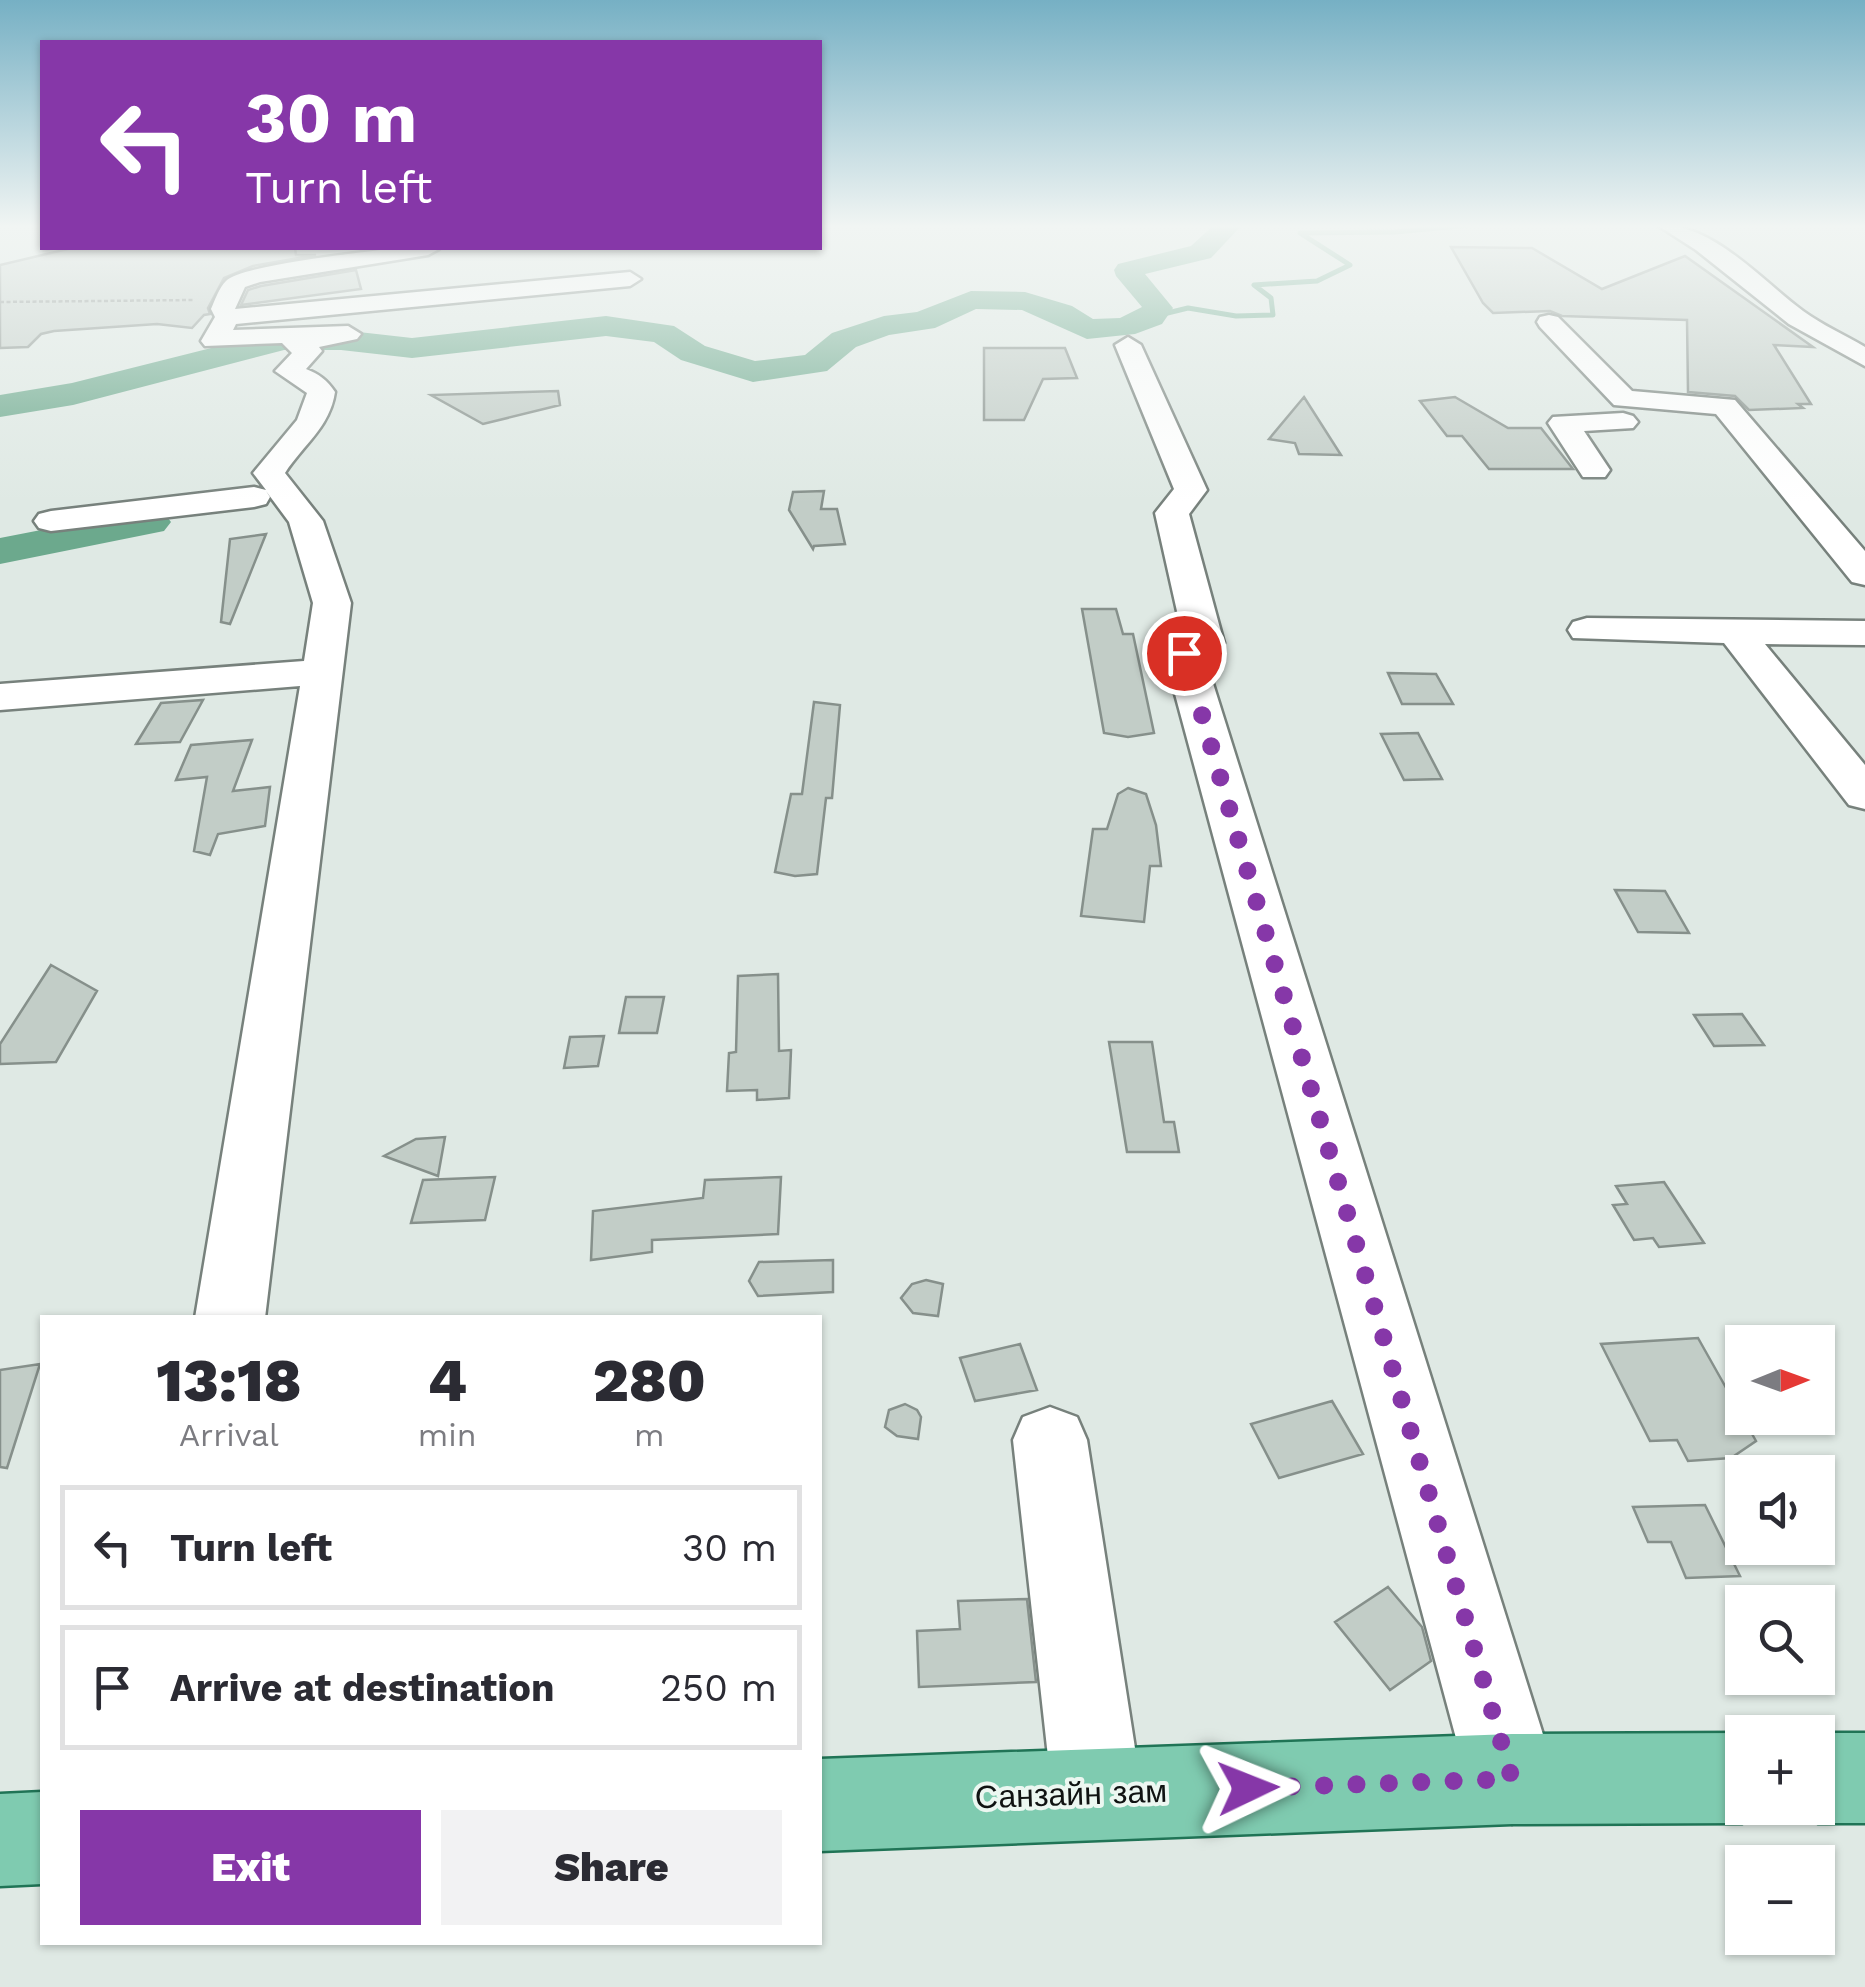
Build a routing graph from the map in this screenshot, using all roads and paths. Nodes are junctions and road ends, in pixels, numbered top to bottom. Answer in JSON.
{"nodes":[{"id":1,"x":223,"y":318,"type":"edge"},
{"id":2,"x":1796,"y":318,"type":"edge"},
{"id":3,"x":1549,"y":322,"type":"dead end"},
{"id":4,"x":1128,"y":345,"type":"dead end"},
{"id":5,"x":1865,"y":358,"type":"edge"},
{"id":6,"x":1624,"y":399,"type":"junction"},
{"id":7,"x":281,"y":451,"type":"junction"},
{"id":8,"x":1594,"y":470,"type":"dead end"},
{"id":9,"x":254,"y":497,"type":"junction"},
{"id":10,"x":306,"y":521,"type":"junction"},
{"id":11,"x":51,"y":522,"type":"dead end"},
{"id":12,"x":1865,"y":574,"type":"edge"},
{"id":13,"x":1587,"y":630,"type":"dead end"},
{"id":14,"x":1735,"y":632,"type":"junction"},
{"id":15,"x":1865,"y":633,"type":"edge"},
{"id":16,"x":322,"y":672,"type":"junction"},
{"id":17,"x":0,"y":696,"type":"edge"},
{"id":18,"x":1865,"y":795,"type":"edge"},
{"id":19,"x":230,"y":1315,"type":"edge"},
{"id":20,"x":1050,"y":1440,"type":"dead end"},
{"id":21,"x":1725,"y":1778,"type":"edge"},
{"id":22,"x":1835,"y":1778,"type":"edge"},
{"id":23,"x":1865,"y":1778,"type":"edge"},
{"id":24,"x":1512,"y":1779,"type":"junction"},
{"id":25,"x":1096,"y":1793,"type":"junction"},
{"id":26,"x":822,"y":1805,"type":"edge"}],
"edges":[{"from":1,"to":7,"type":"street"},
{"from":2,"to":5,"type":"street"},
{"from":3,"to":6,"type":"street"},
{"from":4,"to":24,"type":"street"},
{"from":6,"to":8,"type":"street"},
{"from":6,"to":12,"type":"street"},
{"from":7,"to":9,"type":"street"},
{"from":7,"to":10,"type":"street"},
{"from":9,"to":10,"type":"street"},
{"from":9,"to":11,"type":"street"},
{"from":10,"to":16,"type":"street"},
{"from":13,"to":14,"type":"street"},
{"from":14,"to":15,"type":"street"},
{"from":14,"to":18,"type":"street"},
{"from":16,"to":17,"type":"street"},
{"from":16,"to":19,"type":"street"},
{"from":20,"to":25,"type":"street"},
{"from":21,"to":24,"type":"main road","name":"Санзайн зам"},
{"from":22,"to":23,"type":"main road"},
{"from":24,"to":25,"type":"main road","name":"Санзайн зам"},
{"from":25,"to":26,"type":"main road","name":"Санзайн зам"}]}
